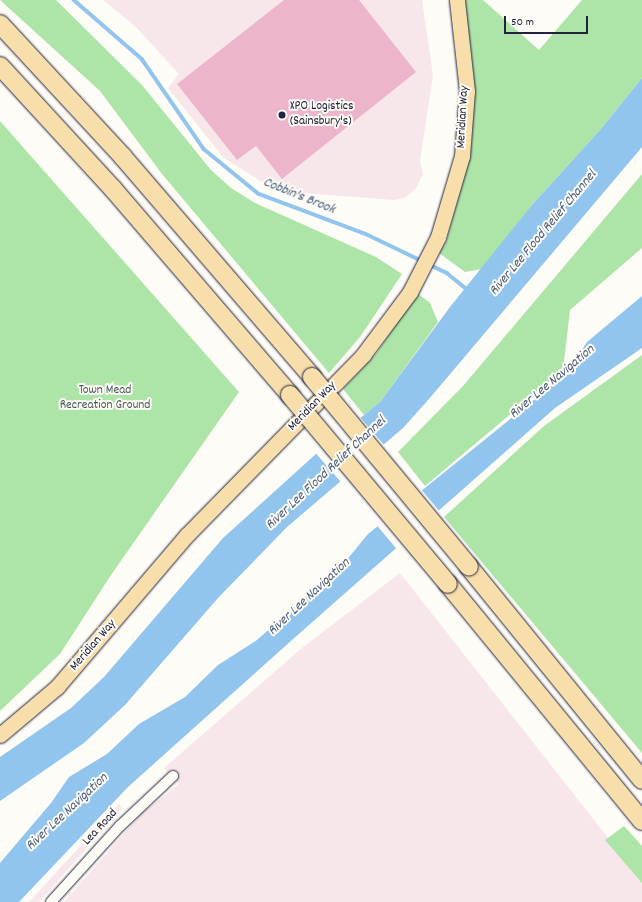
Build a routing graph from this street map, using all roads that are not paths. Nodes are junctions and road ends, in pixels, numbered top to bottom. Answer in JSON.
{"nodes":[{"id":1,"x":457,"y":0,"type":"edge"},
{"id":2,"x":0,"y":24,"type":"edge"},
{"id":3,"x":0,"y":66,"type":"edge"},
{"id":4,"x":0,"y":735,"type":"edge"},
{"id":5,"x":173,"y":776,"type":"dead end"},
{"id":6,"x":642,"y":780,"type":"edge"},
{"id":7,"x":642,"y":821,"type":"edge"},
{"id":8,"x":51,"y":902,"type":"edge"}],
"edges":[{"from":1,"to":4,"type":"main road","name":"Meridian Way"},
{"from":2,"to":6,"type":"highway","bridge":true},
{"from":3,"to":7,"type":"highway","bridge":true},
{"from":5,"to":8,"type":"street","name":"Lea Road"}]}
